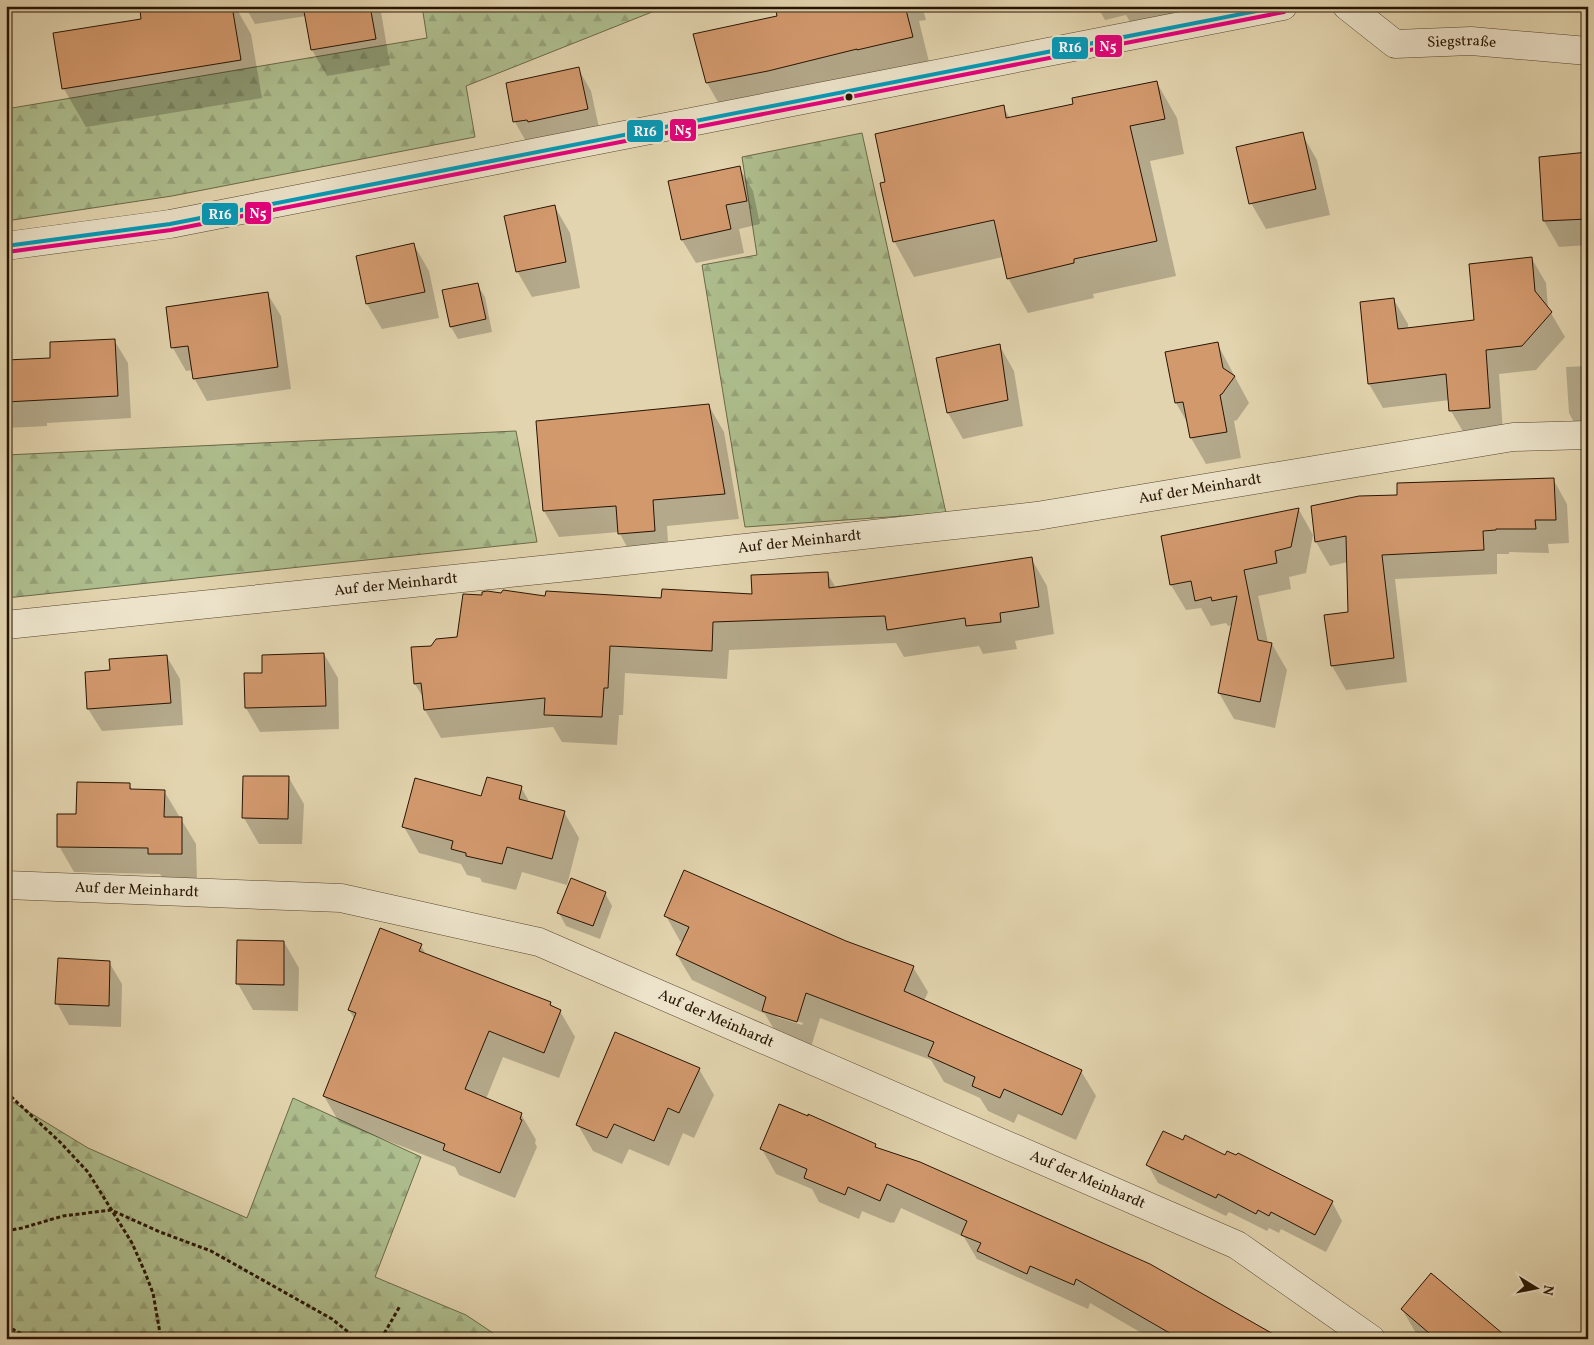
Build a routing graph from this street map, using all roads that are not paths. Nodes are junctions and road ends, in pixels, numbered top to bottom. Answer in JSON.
{"nodes":[{"id":1,"x":1283,"y":6,"type":"edge"},
{"id":2,"x":1347,"y":6,"type":"edge"},
{"id":3,"x":1588,"y":52,"type":"edge"},
{"id":4,"x":6,"y":246,"type":"edge"},
{"id":5,"x":1588,"y":435,"type":"edge"},
{"id":6,"x":6,"y":625,"type":"edge"},
{"id":7,"x":6,"y":885,"type":"edge"},
{"id":8,"x":1371,"y":1339,"type":"edge"}],
"edges":[{"from":1,"to":4,"type":"street"},
{"from":2,"to":3,"type":"street","name":"Siegstraße"},
{"from":5,"to":6,"type":"street","name":"Auf der Meinhardt"},
{"from":7,"to":8,"type":"street","name":"Auf der Meinhardt"}]}
